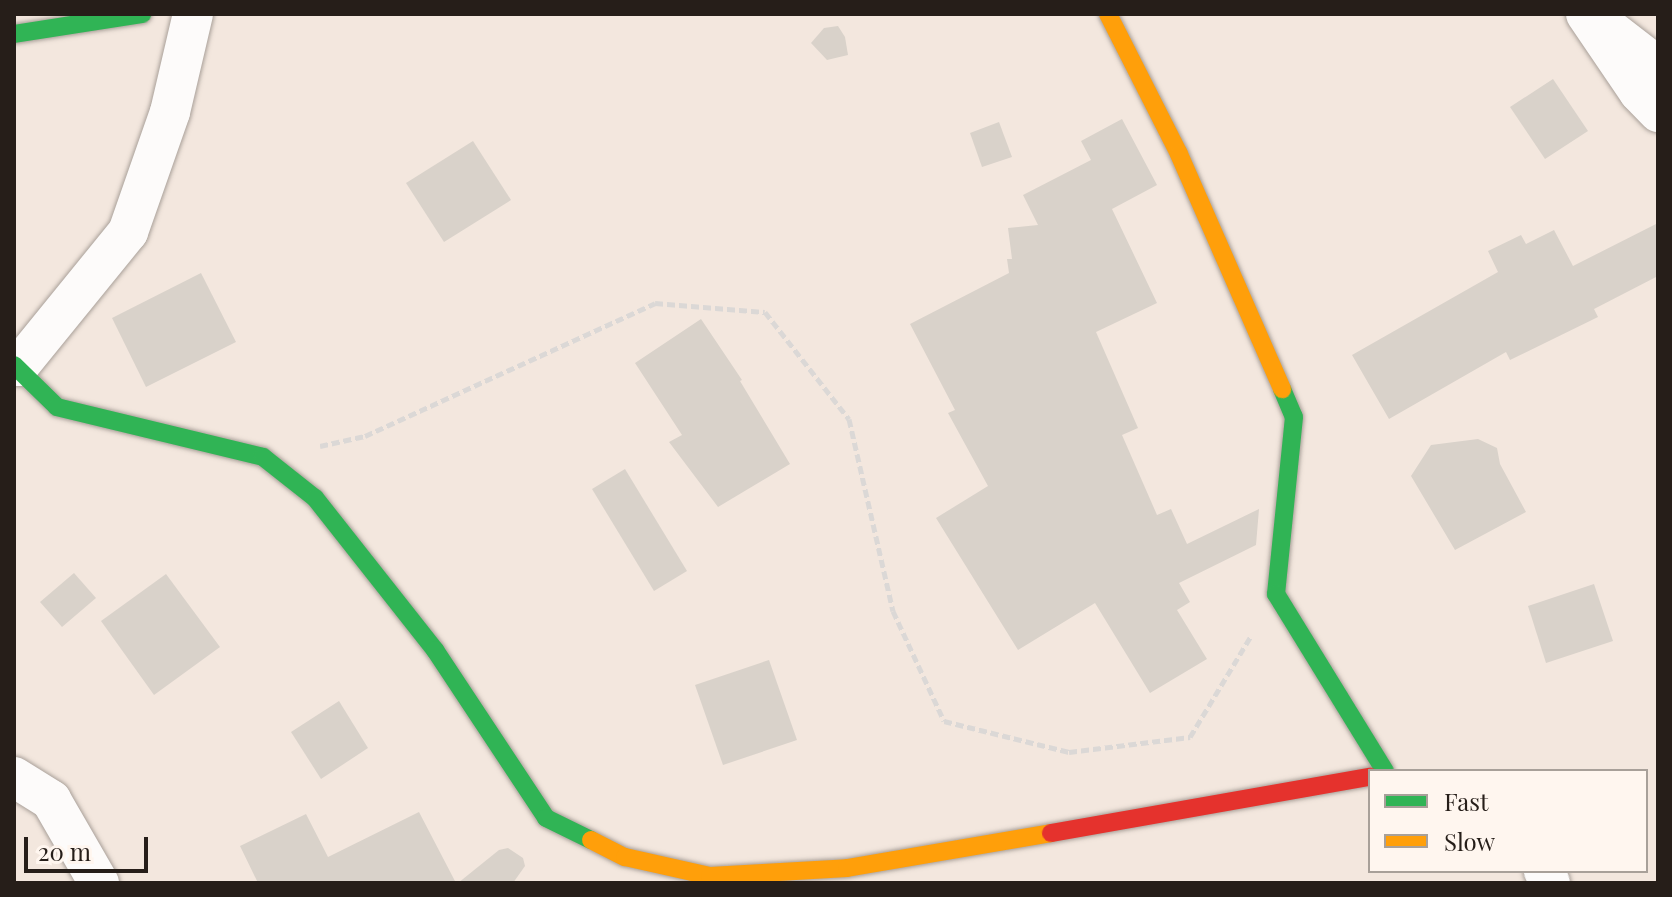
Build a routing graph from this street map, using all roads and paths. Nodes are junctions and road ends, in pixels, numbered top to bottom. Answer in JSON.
{"nodes":[{"id":1,"x":142,"y":14,"type":"edge"},
{"id":2,"x":193,"y":14,"type":"edge"},
{"id":3,"x":1108,"y":14,"type":"edge"},
{"id":4,"x":1587,"y":14,"type":"edge"},
{"id":5,"x":14,"y":34,"type":"edge"},
{"id":6,"x":1658,"y":61,"type":"edge"},
{"id":7,"x":1658,"y":112,"type":"edge"},
{"id":8,"x":16,"y":366,"type":"edge"},
{"id":9,"x":263,"y":457,"type":"junction"},
{"id":10,"x":1276,"y":594,"type":"junction"},
{"id":11,"x":1384,"y":769,"type":"edge"},
{"id":12,"x":14,"y":777,"type":"edge"},
{"id":13,"x":1368,"y":777,"type":"edge"},
{"id":14,"x":99,"y":883,"type":"edge"}],
"edges":[{"from":1,"to":5,"type":"street"},
{"from":2,"to":8,"type":"street"},
{"from":3,"to":10,"type":"street"},
{"from":4,"to":6,"type":"street"},
{"from":4,"to":7,"type":"street"},
{"from":8,"to":9,"type":"street"},
{"from":9,"to":10,"type":"path"},
{"from":9,"to":13,"type":"street"},
{"from":10,"to":11,"type":"street"},
{"from":12,"to":14,"type":"street"}]}
